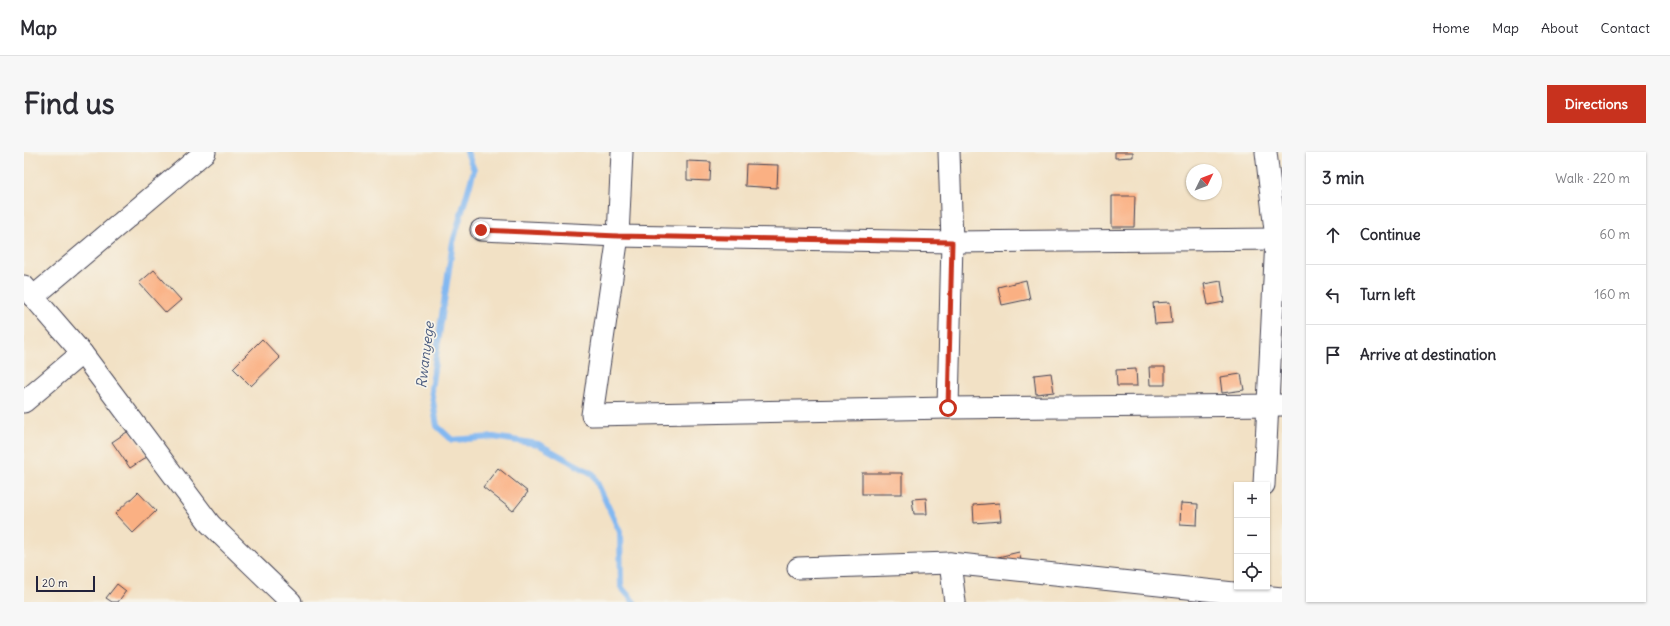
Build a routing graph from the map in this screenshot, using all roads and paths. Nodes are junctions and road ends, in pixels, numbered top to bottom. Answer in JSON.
{"nodes":[{"id":1,"x":205,"y":152,"type":"edge"},
{"id":2,"x":622,"y":152,"type":"edge"},
{"id":3,"x":949,"y":152,"type":"edge"},
{"id":4,"x":1266,"y":152,"type":"edge"},
{"id":5,"x":481,"y":230,"type":"dead end"},
{"id":6,"x":618,"y":236,"type":"junction"},
{"id":7,"x":1279,"y":239,"type":"edge"},
{"id":8,"x":952,"y":242,"type":"junction"},
{"id":9,"x":28,"y":291,"type":"edge"},
{"id":10,"x":82,"y":353,"type":"junction"},
{"id":11,"x":24,"y":402,"type":"edge"},
{"id":12,"x":1275,"y":405,"type":"edge"},
{"id":13,"x":948,"y":408,"type":"junction"},
{"id":14,"x":1264,"y":482,"type":"edge"},
{"id":15,"x":950,"y":563,"type":"junction"},
{"id":16,"x":798,"y":568,"type":"dead end"},
{"id":17,"x":1258,"y":595,"type":"edge"},
{"id":18,"x":1282,"y":598,"type":"edge"},
{"id":19,"x":291,"y":602,"type":"edge"},
{"id":20,"x":955,"y":602,"type":"edge"}],
"edges":[{"from":1,"to":9,"type":"street"},
{"from":2,"to":6,"type":"street"},
{"from":3,"to":8,"type":"street"},
{"from":4,"to":7,"type":"street"},
{"from":5,"to":6,"type":"street"},
{"from":6,"to":8,"type":"street"},
{"from":6,"to":13,"type":"street"},
{"from":7,"to":8,"type":"street"},
{"from":7,"to":12,"type":"street"},
{"from":8,"to":13,"type":"street"},
{"from":9,"to":10,"type":"street"},
{"from":10,"to":11,"type":"street"},
{"from":10,"to":19,"type":"street"},
{"from":12,"to":13,"type":"street"},
{"from":12,"to":14,"type":"street"},
{"from":15,"to":16,"type":"street"},
{"from":15,"to":17,"type":"street"},
{"from":15,"to":20,"type":"street"},
{"from":17,"to":18,"type":"street"}]}
